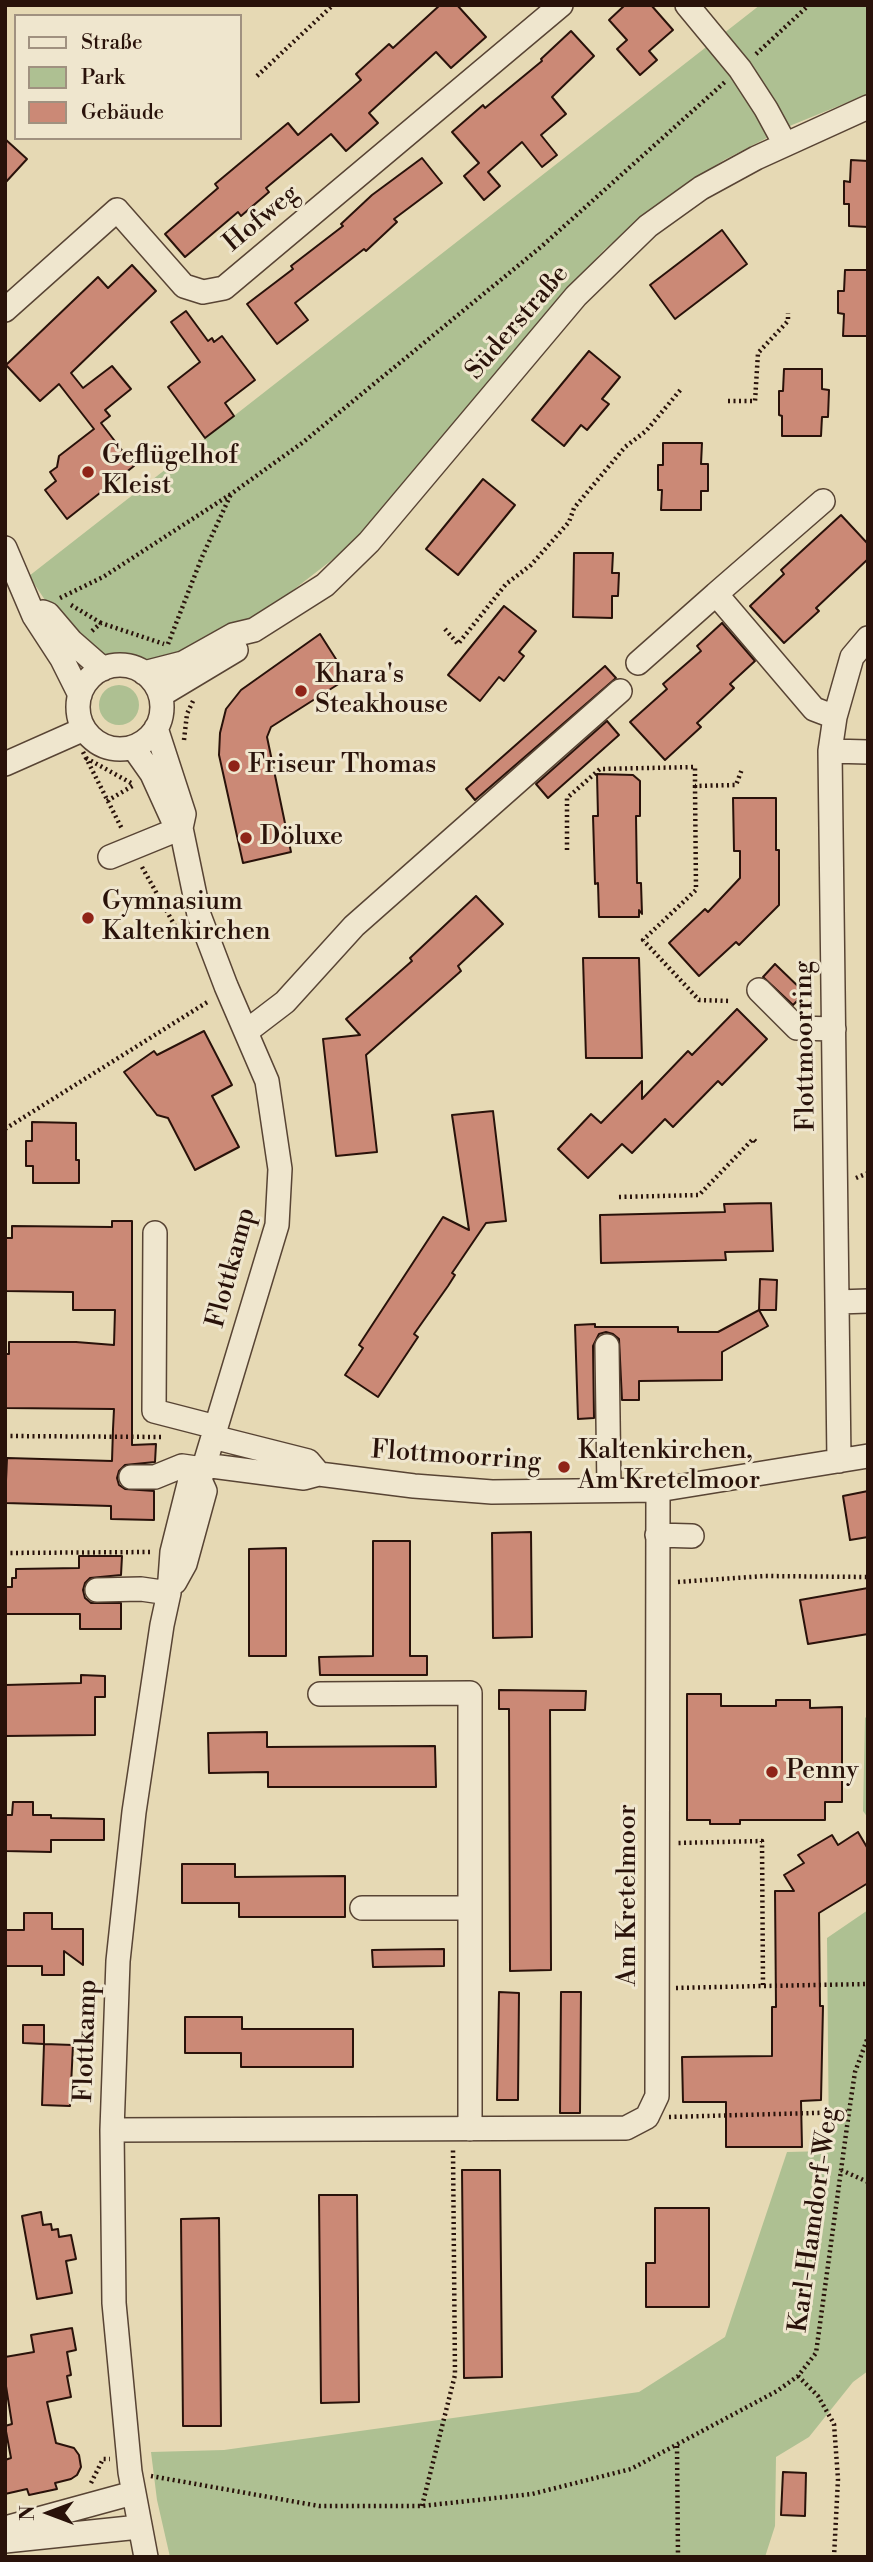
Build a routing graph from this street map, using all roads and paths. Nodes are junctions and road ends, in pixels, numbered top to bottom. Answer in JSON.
{"nodes":[{"id":1,"x":333,"y":5,"type":"edge"},
{"id":2,"x":561,"y":5,"type":"edge"},
{"id":3,"x":687,"y":5,"type":"edge"},
{"id":4,"x":809,"y":5,"type":"edge"},
{"id":5,"x":740,"y":69,"type":"junction"},
{"id":6,"x":257,"y":76,"type":"dead end"},
{"id":7,"x":868,"y":107,"type":"edge"},
{"id":8,"x":785,"y":144,"type":"junction"},
{"id":9,"x":5,"y":310,"type":"edge"},
{"id":10,"x":788,"y":313,"type":"dead end"},
{"id":11,"x":682,"y":388,"type":"dead end"},
{"id":12,"x":728,"y":401,"type":"dead end"},
{"id":13,"x":232,"y":494,"type":"junction"},
{"id":14,"x":823,"y":501,"type":"dead end"},
{"id":15,"x":7,"y":556,"type":"edge"},
{"id":16,"x":716,"y":594,"type":"junction"},
{"id":17,"x":59,"y":598,"type":"dead end"},
{"id":18,"x":28,"y":604,"type":"junction"},
{"id":19,"x":445,"y":629,"type":"dead end"},
{"id":20,"x":868,"y":638,"type":"edge"},
{"id":21,"x":74,"y":644,"type":"junction"},
{"id":22,"x":167,"y":644,"type":"junction"},
{"id":23,"x":638,"y":663,"type":"dead end"},
{"id":24,"x":103,"y":669,"type":"junction"},
{"id":25,"x":187,"y":671,"type":"junction"},
{"id":26,"x":144,"y":673,"type":"junction"},
{"id":27,"x":620,"y":691,"type":"dead end"},
{"id":28,"x":80,"y":695,"type":"junction"},
{"id":29,"x":160,"y":695,"type":"junction"},
{"id":30,"x":835,"y":717,"type":"junction"},
{"id":31,"x":156,"y":728,"type":"junction"},
{"id":32,"x":79,"y":731,"type":"junction"},
{"id":33,"x":133,"y":747,"type":"junction"},
{"id":34,"x":830,"y":751,"type":"junction"},
{"id":35,"x":868,"y":752,"type":"edge"},
{"id":36,"x":86,"y":758,"type":"junction"},
{"id":37,"x":5,"y":764,"type":"edge"},
{"id":38,"x":742,"y":769,"type":"dead end"},
{"id":39,"x":152,"y":776,"type":"junction"},
{"id":40,"x":695,"y":786,"type":"junction"},
{"id":41,"x":107,"y":801,"type":"junction"},
{"id":42,"x":181,"y":828,"type":"junction"},
{"id":43,"x":132,"y":849,"type":"junction"},
{"id":44,"x":567,"y":850,"type":"dead end"},
{"id":45,"x":110,"y":858,"type":"dead end"},
{"id":46,"x":189,"y":952,"type":"dead end"},
{"id":47,"x":759,"y":990,"type":"dead end"},
{"id":48,"x":215,"y":998,"type":"dead end"},
{"id":49,"x":730,"y":1001,"type":"dead end"},
{"id":50,"x":834,"y":1029,"type":"junction"},
{"id":51,"x":247,"y":1031,"type":"junction"},
{"id":52,"x":5,"y":1129,"type":"edge"},
{"id":53,"x":757,"y":1143,"type":"dead end"},
{"id":54,"x":619,"y":1197,"type":"dead end"},
{"id":55,"x":155,"y":1233,"type":"dead end"},
{"id":56,"x":868,"y":1301,"type":"edge"},
{"id":57,"x":838,"y":1302,"type":"junction"},
{"id":58,"x":607,"y":1346,"type":"dead end"},
{"id":59,"x":214,"y":1432,"type":"junction"},
{"id":60,"x":5,"y":1436,"type":"edge"},
{"id":61,"x":171,"y":1437,"type":"dead end"},
{"id":62,"x":868,"y":1456,"type":"edge"},
{"id":63,"x":839,"y":1461,"type":"junction"},
{"id":64,"x":203,"y":1471,"type":"junction"},
{"id":65,"x":319,"y":1474,"type":"junction"},
{"id":66,"x":131,"y":1477,"type":"dead end"},
{"id":67,"x":609,"y":1490,"type":"junction"},
{"id":68,"x":658,"y":1490,"type":"junction"},
{"id":69,"x":657,"y":1535,"type":"junction"},
{"id":70,"x":692,"y":1536,"type":"dead end"},
{"id":71,"x":172,"y":1552,"type":"junction"},
{"id":72,"x":5,"y":1553,"type":"edge"},
{"id":73,"x":868,"y":1577,"type":"edge"},
{"id":74,"x":657,"y":1584,"type":"junction"},
{"id":75,"x":97,"y":1590,"type":"dead end"},
{"id":76,"x":169,"y":1593,"type":"junction"},
{"id":77,"x":320,"y":1693,"type":"dead end"},
{"id":78,"x":657,"y":1843,"type":"junction"},
{"id":79,"x":362,"y":1908,"type":"dead end"},
{"id":80,"x":470,"y":1908,"type":"junction"},
{"id":81,"x":868,"y":1984,"type":"edge"},
{"id":82,"x":763,"y":1986,"type":"junction"},
{"id":83,"x":657,"y":1988,"type":"junction"},
{"id":84,"x":868,"y":2037,"type":"edge"},
{"id":85,"x":849,"y":2112,"type":"junction"},
{"id":86,"x":647,"y":2117,"type":"junction"},
{"id":87,"x":461,"y":2129,"type":"junction"},
{"id":88,"x":112,"y":2130,"type":"junction"},
{"id":89,"x":841,"y":2170,"type":"junction"},
{"id":90,"x":868,"y":2182,"type":"edge"},
{"id":91,"x":799,"y":2375,"type":"junction"},
{"id":92,"x":677,"y":2446,"type":"junction"},
{"id":93,"x":131,"y":2475,"type":"junction"},
{"id":94,"x":82,"y":2506,"type":"junction"},
{"id":95,"x":422,"y":2506,"type":"junction"},
{"id":96,"x":139,"y":2527,"type":"junction"},
{"id":97,"x":5,"y":2528,"type":"edge"},
{"id":98,"x":5,"y":2541,"type":"edge"},
{"id":99,"x":146,"y":2557,"type":"edge"},
{"id":100,"x":678,"y":2557,"type":"edge"},
{"id":101,"x":834,"y":2557,"type":"edge"}],
"edges":[{"from":1,"to":6,"type":"path"},
{"from":2,"to":9,"type":"street","name":"Hofweg"},
{"from":3,"to":5,"type":"street"},
{"from":4,"to":5,"type":"path"},
{"from":5,"to":8,"type":"street"},
{"from":5,"to":13,"type":"path"},
{"from":7,"to":8,"type":"street","name":"Süderstraße"},
{"from":8,"to":25,"type":"street","name":"Süderstraße"},
{"from":10,"to":12,"type":"path"},
{"from":11,"to":19,"type":"path"},
{"from":13,"to":17,"type":"path"},
{"from":13,"to":22,"type":"path"},
{"from":14,"to":16,"type":"street"},
{"from":15,"to":18,"type":"street"},
{"from":16,"to":23,"type":"street"},
{"from":16,"to":30,"type":"street"},
{"from":18,"to":21,"type":"street"},
{"from":18,"to":28,"type":"street"},
{"from":20,"to":30,"type":"street","name":"Flottmoorring"},
{"from":21,"to":22,"type":"path"},
{"from":21,"to":24,"type":"street"},
{"from":22,"to":25,"type":"path"},
{"from":24,"to":26,"type":"street"},
{"from":24,"to":28,"type":"street"},
{"from":25,"to":26,"type":"street","name":"Süderstraße"},
{"from":25,"to":29,"type":"street","name":"Süderstraße"},
{"from":25,"to":39,"type":"path"},
{"from":26,"to":29,"type":"street"},
{"from":27,"to":51,"type":"street"},
{"from":28,"to":32,"type":"street"},
{"from":29,"to":31,"type":"street","name":"Flottkamp"},
{"from":30,"to":34,"type":"street","name":"Flottmoorring"},
{"from":31,"to":33,"type":"street"},
{"from":31,"to":39,"type":"street","name":"Flottkamp"},
{"from":32,"to":33,"type":"street"},
{"from":32,"to":36,"type":"path"},
{"from":32,"to":37,"type":"street"},
{"from":33,"to":39,"type":"street","name":"Flottkamp"},
{"from":34,"to":35,"type":"street"},
{"from":34,"to":50,"type":"street","name":"Flottmoorring"},
{"from":36,"to":39,"type":"path"},
{"from":36,"to":41,"type":"path"},
{"from":38,"to":40,"type":"path"},
{"from":39,"to":41,"type":"path"},
{"from":39,"to":42,"type":"street","name":"Flottkamp"},
{"from":40,"to":44,"type":"path"},
{"from":40,"to":49,"type":"path"},
{"from":41,"to":43,"type":"path"},
{"from":42,"to":43,"type":"street"},
{"from":42,"to":51,"type":"street","name":"Flottkamp"},
{"from":43,"to":45,"type":"street"},
{"from":43,"to":46,"type":"path"},
{"from":47,"to":50,"type":"street"},
{"from":48,"to":52,"type":"path"},
{"from":50,"to":57,"type":"street","name":"Flottmoorring"},
{"from":51,"to":59,"type":"street","name":"Flottkamp"},
{"from":53,"to":54,"type":"path"},
{"from":55,"to":59,"type":"street","name":"Flottmoorring"},
{"from":56,"to":57,"type":"street"},
{"from":57,"to":63,"type":"street","name":"Flottmoorring"},
{"from":58,"to":67,"type":"street"},
{"from":59,"to":64,"type":"street","name":"Flottkamp"},
{"from":59,"to":65,"type":"street","name":"Flottmoorring"},
{"from":60,"to":61,"type":"path"},
{"from":62,"to":63,"type":"street","name":"Flottmoorring"},
{"from":63,"to":68,"type":"street","name":"Flottmoorring"},
{"from":64,"to":65,"type":"street","name":"Flottmoorring"},
{"from":64,"to":66,"type":"street","name":"Flottmoorring"},
{"from":64,"to":71,"type":"street","name":"Flottkamp"},
{"from":64,"to":76,"type":"street","name":"Flottkamp"},
{"from":65,"to":67,"type":"street","name":"Flottmoorring"},
{"from":67,"to":68,"type":"street","name":"Flottmoorring"},
{"from":68,"to":69,"type":"street","name":"Am Kretelmoor"},
{"from":69,"to":70,"type":"street"},
{"from":69,"to":74,"type":"street","name":"Am Kretelmoor"},
{"from":71,"to":72,"type":"path"},
{"from":71,"to":76,"type":"street","name":"Flottkamp"},
{"from":73,"to":74,"type":"path"},
{"from":74,"to":78,"type":"street","name":"Am Kretelmoor"},
{"from":75,"to":76,"type":"street"},
{"from":76,"to":88,"type":"street","name":"Flottkamp"},
{"from":77,"to":80,"type":"street"},
{"from":78,"to":82,"type":"path"},
{"from":78,"to":83,"type":"street","name":"Am Kretelmoor"},
{"from":79,"to":80,"type":"street"},
{"from":80,"to":87,"type":"street"},
{"from":81,"to":82,"type":"path"},
{"from":82,"to":83,"type":"path"},
{"from":83,"to":86,"type":"street","name":"Am Kretelmoor"},
{"from":84,"to":85,"type":"path","name":"Karl-Hamdorf-Weg"},
{"from":85,"to":86,"type":"path"},
{"from":85,"to":89,"type":"path","name":"Karl-Hamdorf-Weg"},
{"from":86,"to":87,"type":"street"},
{"from":87,"to":88,"type":"street"},
{"from":87,"to":95,"type":"path"},
{"from":88,"to":93,"type":"street","name":"Flottkamp"},
{"from":89,"to":90,"type":"path"},
{"from":89,"to":91,"type":"path","name":"Karl-Hamdorf-Weg"},
{"from":91,"to":92,"type":"path","name":"Karl-Hamdorf-Weg"},
{"from":91,"to":101,"type":"path"},
{"from":92,"to":95,"type":"path","name":"Karl-Hamdorf-Weg"},
{"from":92,"to":100,"type":"path"},
{"from":93,"to":94,"type":"street"},
{"from":93,"to":94,"type":"path"},
{"from":93,"to":95,"type":"path","name":"Karl-Hamdorf-Weg"},
{"from":93,"to":96,"type":"street","name":"Flottkamp"},
{"from":94,"to":97,"type":"street"},
{"from":96,"to":98,"type":"street"},
{"from":96,"to":99,"type":"street","name":"Flottkamp"}]}
